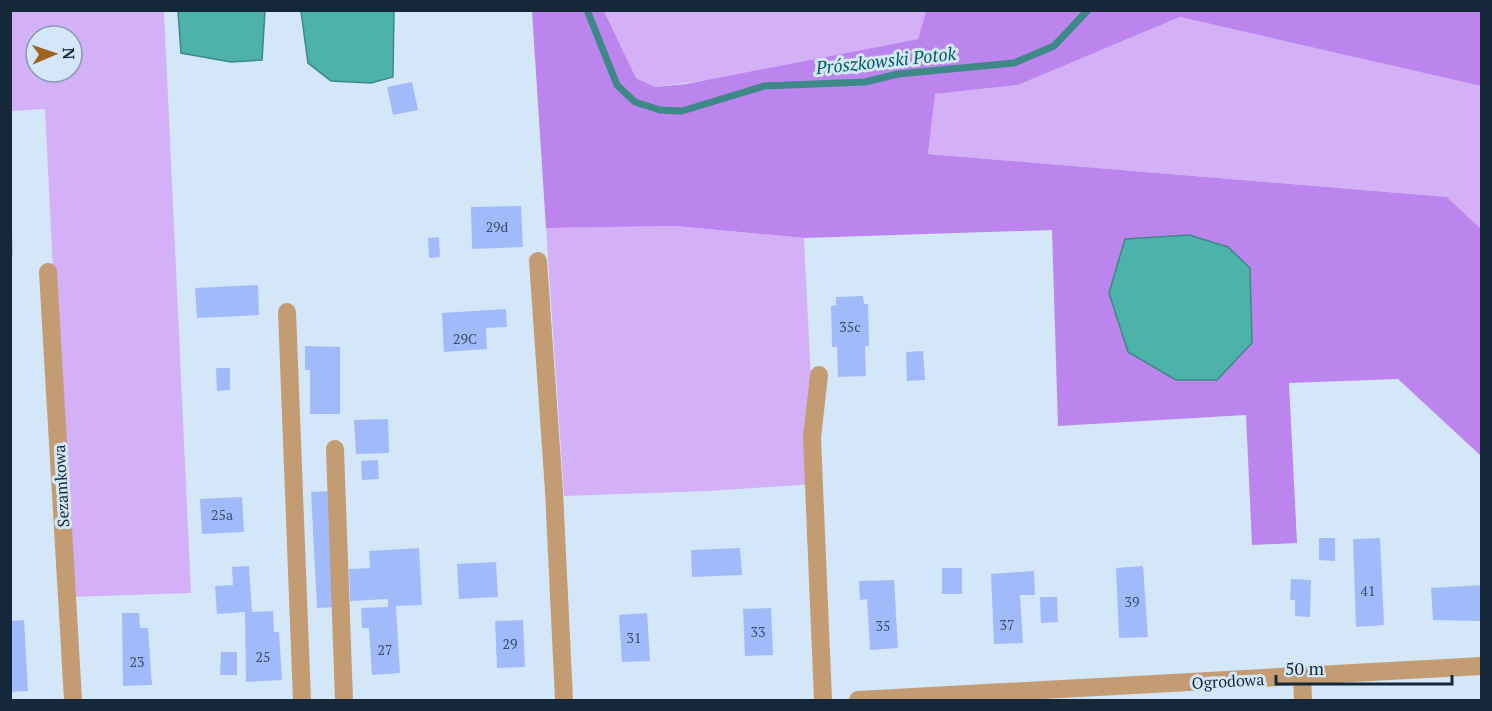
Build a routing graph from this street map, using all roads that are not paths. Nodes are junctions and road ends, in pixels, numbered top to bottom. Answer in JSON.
{"nodes":[{"id":1,"x":538,"y":261,"type":"dead end"},
{"id":2,"x":48,"y":272,"type":"dead end"},
{"id":3,"x":287,"y":312,"type":"dead end"},
{"id":4,"x":819,"y":375,"type":"dead end"},
{"id":5,"x":336,"y":449,"type":"dead end"},
{"id":6,"x":1482,"y":666,"type":"edge"},
{"id":7,"x":1302,"y":676,"type":"junction"},
{"id":8,"x":1049,"y":696,"type":"edge"},
{"id":9,"x":73,"y":700,"type":"edge"},
{"id":10,"x":302,"y":700,"type":"edge"},
{"id":11,"x":344,"y":700,"type":"edge"},
{"id":12,"x":564,"y":700,"type":"edge"},
{"id":13,"x":823,"y":700,"type":"edge"},
{"id":14,"x":858,"y":700,"type":"edge"},
{"id":15,"x":1303,"y":700,"type":"edge"}],
"edges":[{"from":1,"to":12,"type":"street"},
{"from":2,"to":9,"type":"street","name":"Sezamkowa"},
{"from":3,"to":10,"type":"street"},
{"from":4,"to":13,"type":"street"},
{"from":5,"to":11,"type":"street"},
{"from":6,"to":7,"type":"street","name":"Ogrodowa"},
{"from":7,"to":8,"type":"street","name":"Ogrodowa"},
{"from":7,"to":15,"type":"street"},
{"from":8,"to":14,"type":"street","name":"Ogrodowa"}]}
